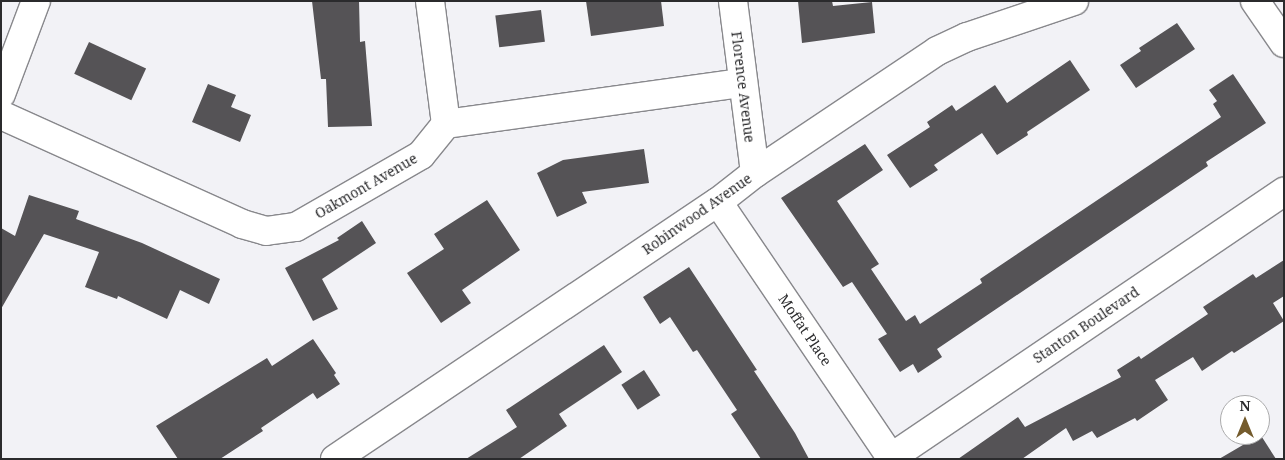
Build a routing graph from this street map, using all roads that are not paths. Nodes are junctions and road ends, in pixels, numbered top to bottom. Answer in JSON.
{"nodes":[{"id":1,"x":36,"y":1,"type":"edge"},
{"id":2,"x":430,"y":1,"type":"edge"},
{"id":3,"x":733,"y":1,"type":"edge"},
{"id":4,"x":1074,"y":1,"type":"edge"},
{"id":5,"x":1255,"y":1,"type":"edge"},
{"id":6,"x":1284,"y":43,"type":"edge"},
{"id":7,"x":742,"y":83,"type":"junction"},
{"id":8,"x":1,"y":94,"type":"edge"},
{"id":9,"x":1,"y":115,"type":"edge"},
{"id":10,"x":446,"y":124,"type":"junction"},
{"id":11,"x":755,"y":173,"type":"junction"},
{"id":12,"x":1284,"y":192,"type":"edge"},
{"id":13,"x":718,"y":202,"type":"junction"},
{"id":14,"x":890,"y":458,"type":"edge"},
{"id":15,"x":335,"y":459,"type":"edge"}],
"edges":[{"from":1,"to":8,"type":"street"},
{"from":2,"to":10,"type":"street"},
{"from":3,"to":7,"type":"street","name":"Florence Avenue"},
{"from":4,"to":11,"type":"street","name":"Robinwood Avenue"},
{"from":5,"to":6,"type":"street"},
{"from":7,"to":10,"type":"street"},
{"from":7,"to":11,"type":"street","name":"Florence Avenue"},
{"from":9,"to":10,"type":"street","name":"Oakmont Avenue"},
{"from":11,"to":13,"type":"street","name":"Robinwood Avenue"},
{"from":12,"to":14,"type":"street","name":"Stanton Boulevard"},
{"from":13,"to":14,"type":"street","name":"Moffat Place"},
{"from":13,"to":15,"type":"street","name":"Robinwood Avenue"}]}
